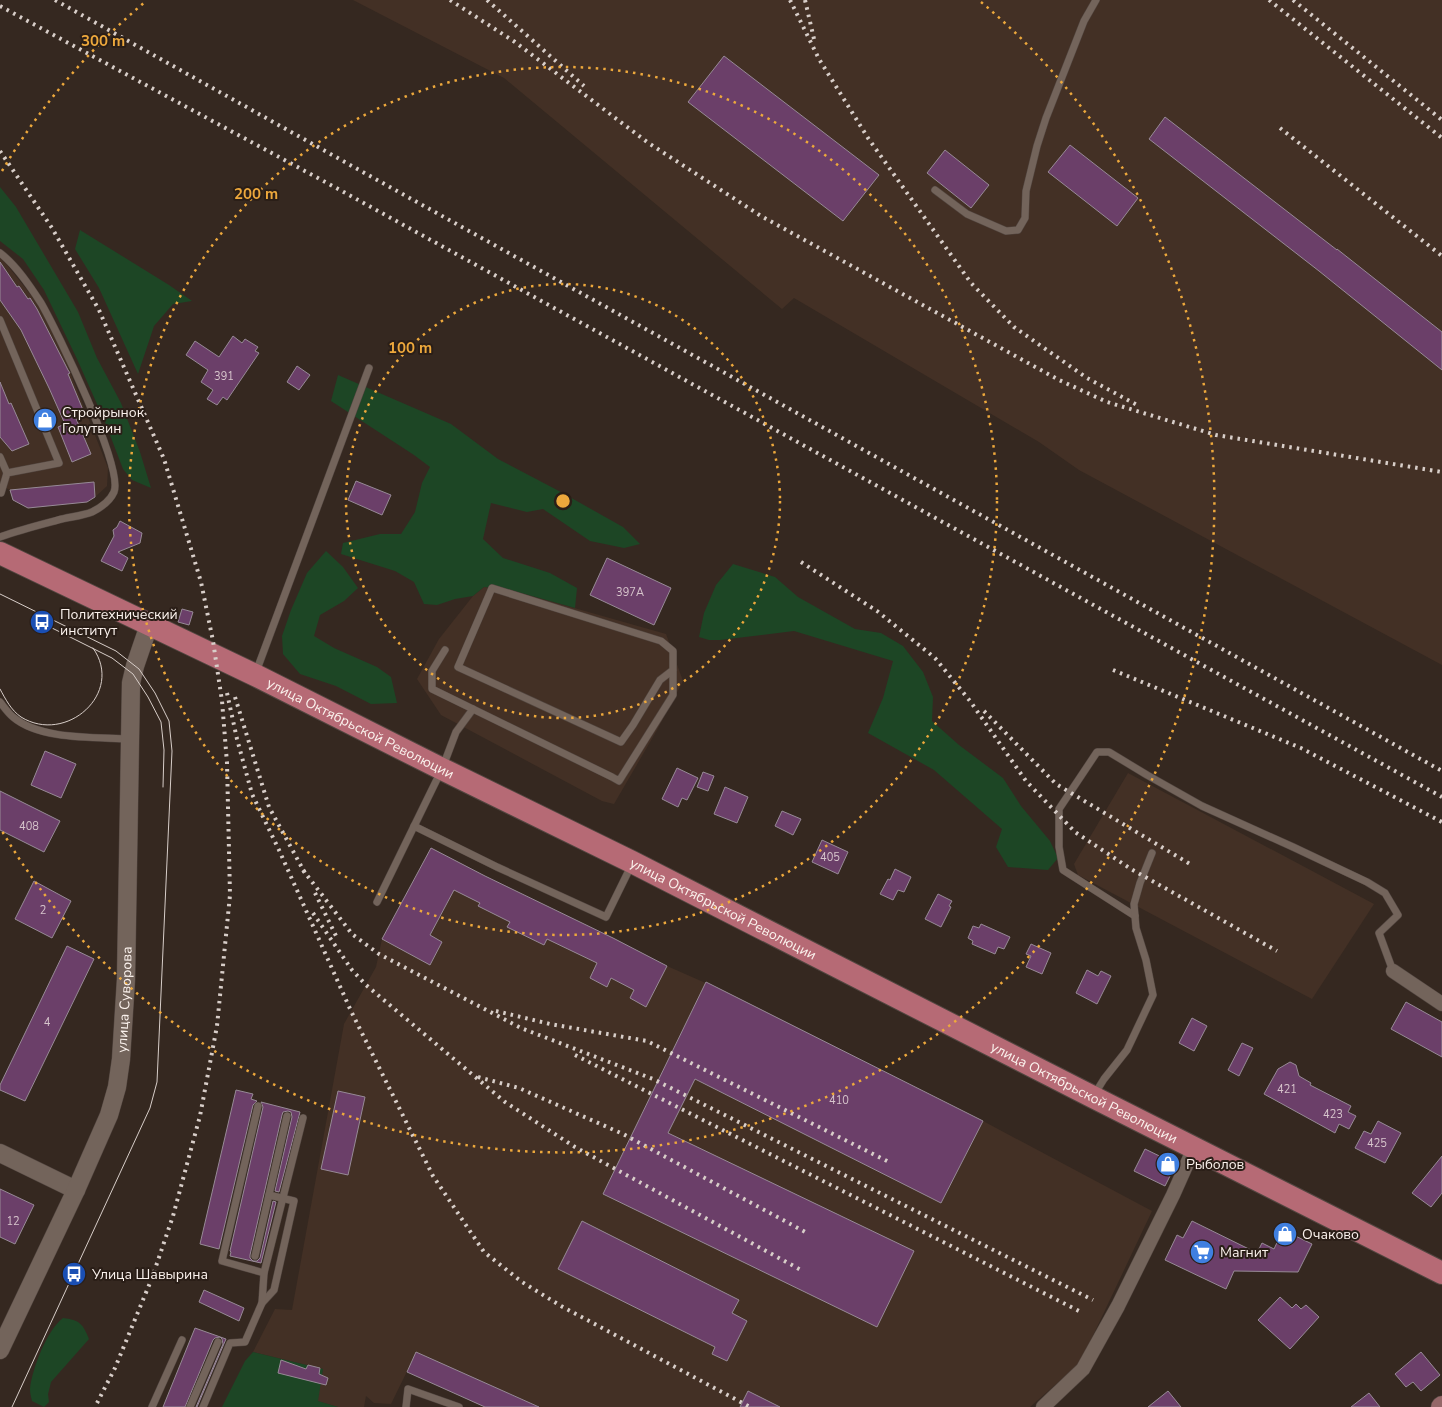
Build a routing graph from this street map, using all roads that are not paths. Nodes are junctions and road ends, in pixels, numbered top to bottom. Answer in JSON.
{"nodes":[{"id":1,"x":1096,"y":0,"type":"edge"},
{"id":2,"x":935,"y":190,"type":"dead end"},
{"id":3,"x":0,"y":253,"type":"edge"},
{"id":4,"x":0,"y":320,"type":"edge"},
{"id":5,"x":369,"y":368,"type":"dead end"},
{"id":6,"x":0,"y":457,"type":"edge"},
{"id":7,"x":7,"y":473,"type":"junction"},
{"id":8,"x":0,"y":493,"type":"edge"},
{"id":9,"x":0,"y":537,"type":"edge"},
{"id":10,"x":0,"y":553,"type":"edge"},
{"id":11,"x":149,"y":625,"type":"junction"},
{"id":12,"x":445,"y":650,"type":"dead end"},
{"id":13,"x":673,"y":670,"type":"junction"},
{"id":14,"x":255,"y":675,"type":"junction"},
{"id":15,"x":0,"y":702,"type":"edge"},
{"id":16,"x":473,"y":709,"type":"junction"},
{"id":17,"x":130,"y":739,"type":"junction"},
{"id":18,"x":442,"y":769,"type":"junction"},
{"id":19,"x":414,"y":826,"type":"junction"},
{"id":20,"x":1152,"y":853,"type":"dead end"},
{"id":21,"x":632,"y":862,"type":"junction"},
{"id":22,"x":377,"y":902,"type":"dead end"},
{"id":23,"x":1135,"y":916,"type":"junction"},
{"id":24,"x":1393,"y":971,"type":"joint"},
{"id":25,"x":1442,"y":1004,"type":"edge"},
{"id":26,"x":1093,"y":1097,"type":"junction"},
{"id":27,"x":258,"y":1106,"type":"dead end"},
{"id":28,"x":287,"y":1116,"type":"dead end"},
{"id":29,"x":303,"y":1118,"type":"dead end"},
{"id":30,"x":1194,"y":1148,"type":"junction"},
{"id":31,"x":0,"y":1152,"type":"edge"},
{"id":32,"x":76,"y":1190,"type":"junction"},
{"id":33,"x":269,"y":1195,"type":"junction"},
{"id":34,"x":255,"y":1256,"type":"dead end"},
{"id":35,"x":264,"y":1273,"type":"junction"},
{"id":36,"x":1442,"y":1274,"type":"edge"},
{"id":37,"x":262,"y":1303,"type":"junction"},
{"id":38,"x":182,"y":1340,"type":"dead end"},
{"id":39,"x":218,"y":1342,"type":"dead end"},
{"id":40,"x":0,"y":1350,"type":"edge"},
{"id":41,"x":451,"y":1405,"type":"edge"},
{"id":42,"x":152,"y":1407,"type":"edge"},
{"id":43,"x":190,"y":1407,"type":"edge"},
{"id":44,"x":203,"y":1407,"type":"edge"},
{"id":45,"x":406,"y":1407,"type":"edge"},
{"id":46,"x":459,"y":1407,"type":"edge"},
{"id":47,"x":1043,"y":1407,"type":"edge"}],
"edges":[{"from":1,"to":2,"type":"lane"},
{"from":3,"to":9,"type":"lane"},
{"from":4,"to":7,"type":"lane"},
{"from":5,"to":14,"type":"lane"},
{"from":6,"to":7,"type":"lane"},
{"from":7,"to":8,"type":"lane"},
{"from":10,"to":11,"type":"main road","name":"улица Октябрьской Революции"},
{"from":11,"to":14,"type":"main road","name":"улица Октябрьской Революции"},
{"from":11,"to":17,"type":"street","name":"улица Суворова"},
{"from":12,"to":16,"type":"lane"},
{"from":13,"to":13,"type":"lane"},
{"from":13,"to":16,"type":"lane"},
{"from":14,"to":18,"type":"main road","name":"улица Октябрьской Революции"},
{"from":15,"to":17,"type":"lane"},
{"from":16,"to":18,"type":"lane"},
{"from":17,"to":32,"type":"street","name":"улица Суворова"},
{"from":18,"to":19,"type":"lane"},
{"from":18,"to":21,"type":"main road","name":"улица Октябрьской Революции"},
{"from":19,"to":21,"type":"lane"},
{"from":19,"to":22,"type":"lane"},
{"from":20,"to":23,"type":"lane"},
{"from":21,"to":26,"type":"main road","name":"улица Октябрьской Революции"},
{"from":23,"to":24,"type":"lane"},
{"from":23,"to":26,"type":"lane"},
{"from":24,"to":25,"type":"street"},
{"from":26,"to":30,"type":"main road","name":"улица Октябрьской Революции"},
{"from":27,"to":35,"type":"lane"},
{"from":28,"to":33,"type":"lane"},
{"from":29,"to":35,"type":"lane"},
{"from":30,"to":36,"type":"main road","name":"улица Октябрьской Революции"},
{"from":30,"to":47,"type":"street"},
{"from":31,"to":32,"type":"street"},
{"from":32,"to":40,"type":"street","name":"улица Суворова"},
{"from":33,"to":34,"type":"lane"},
{"from":33,"to":37,"type":"lane"},
{"from":35,"to":37,"type":"lane"},
{"from":37,"to":44,"type":"lane"},
{"from":38,"to":42,"type":"lane"},
{"from":39,"to":43,"type":"lane"},
{"from":41,"to":45,"type":"lane"},
{"from":41,"to":46,"type":"lane"}]}
